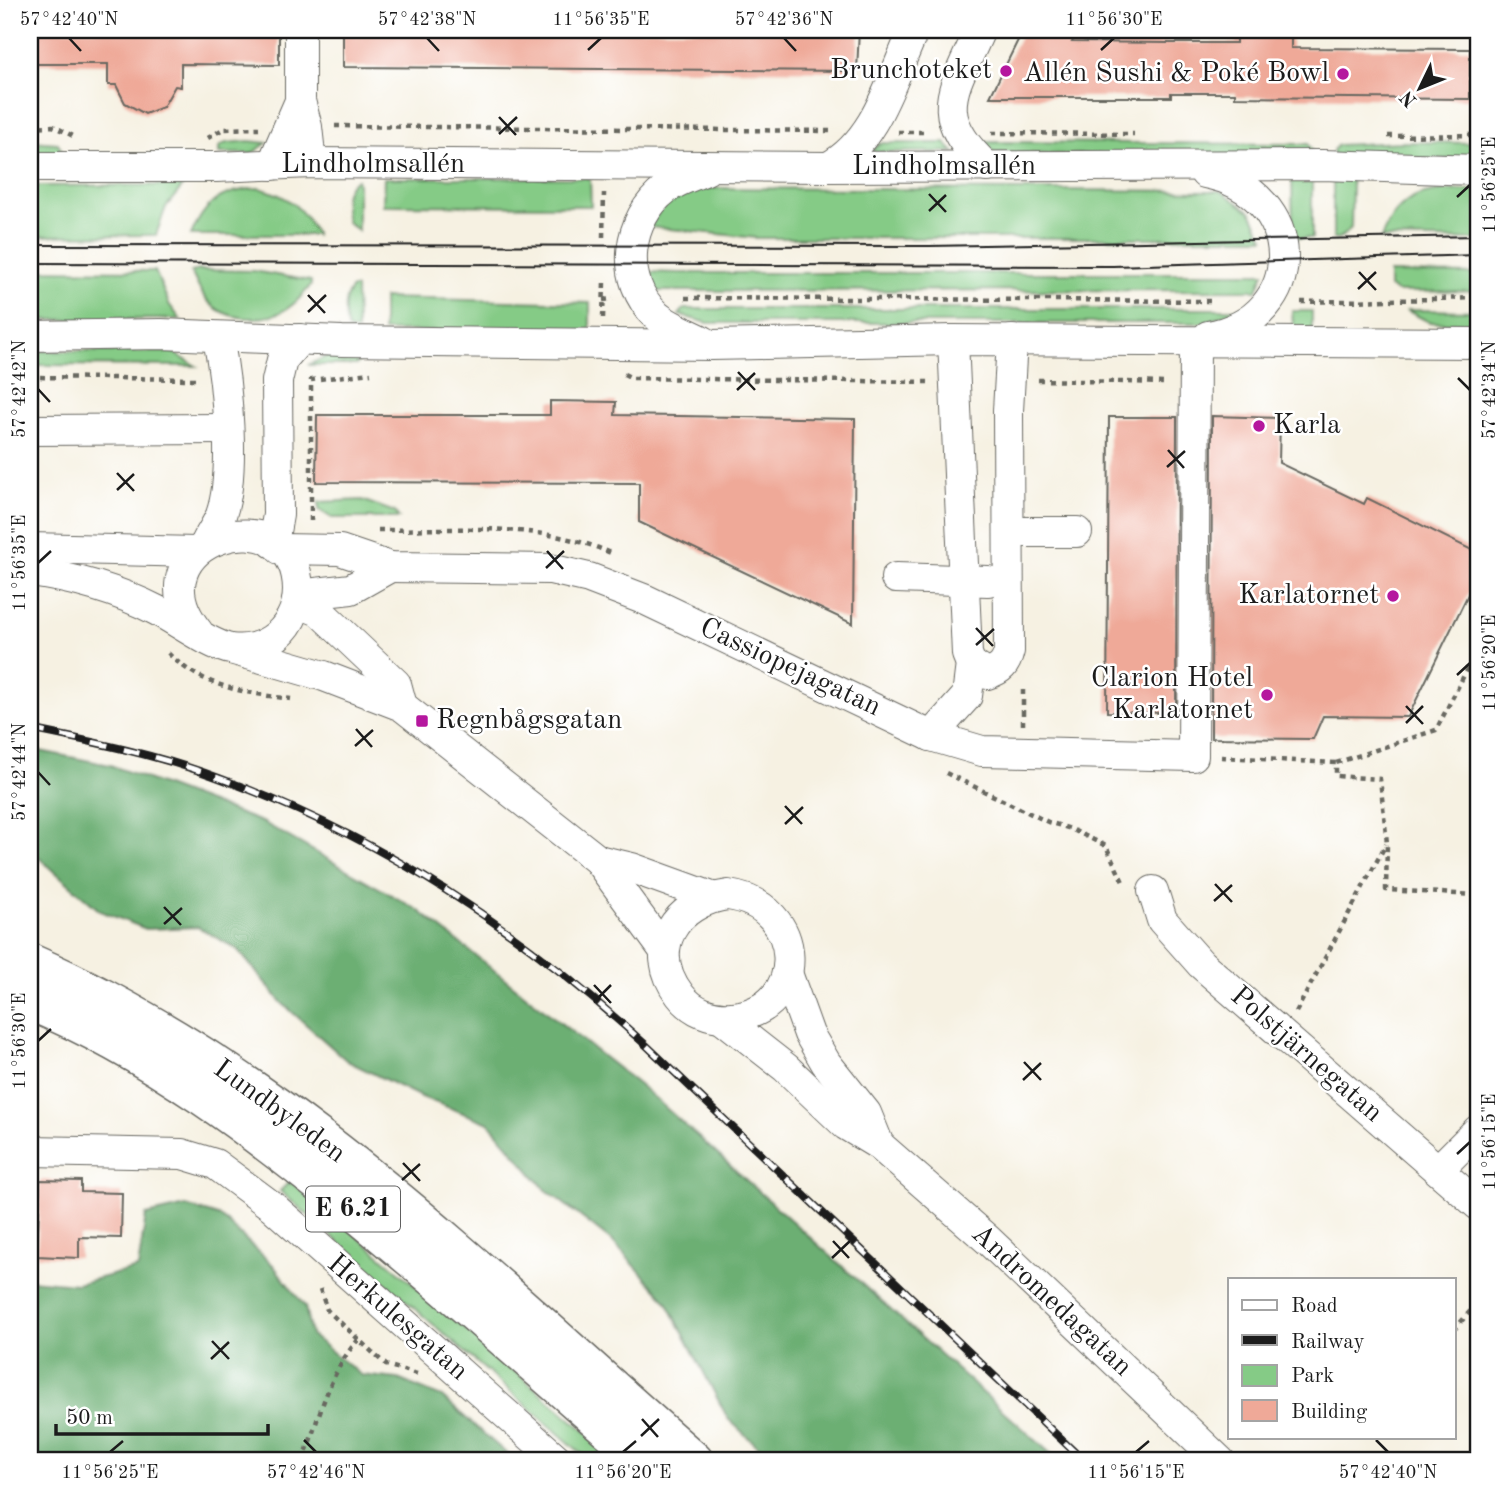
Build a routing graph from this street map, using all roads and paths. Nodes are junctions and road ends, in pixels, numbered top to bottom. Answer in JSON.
{"nodes":[{"id":1,"x":300,"y":30,"type":"edge"},
{"id":2,"x":914,"y":30,"type":"edge"},
{"id":3,"x":980,"y":30,"type":"edge"},
{"id":4,"x":304,"y":114,"type":"junction"},
{"id":5,"x":868,"y":131,"type":"junction"},
{"id":6,"x":956,"y":132,"type":"junction"},
{"id":7,"x":311,"y":163,"type":"junction"},
{"id":8,"x":272,"y":165,"type":"junction"},
{"id":9,"x":716,"y":166,"type":"junction"},
{"id":10,"x":1172,"y":166,"type":"junction"},
{"id":11,"x":30,"y":167,"type":"edge"},
{"id":12,"x":828,"y":167,"type":"junction"},
{"id":13,"x":987,"y":167,"type":"junction"},
{"id":14,"x":1478,"y":170,"type":"edge"},
{"id":15,"x":644,"y":298,"type":"junction"},
{"id":16,"x":1478,"y":298,"type":"edge"},
{"id":17,"x":603,"y":300,"type":"dead end"},
{"id":18,"x":1268,"y":302,"type":"junction"},
{"id":19,"x":30,"y":336,"type":"edge"},
{"id":20,"x":218,"y":338,"type":"junction"},
{"id":21,"x":300,"y":339,"type":"junction"},
{"id":22,"x":953,"y":340,"type":"junction"},
{"id":23,"x":1012,"y":340,"type":"junction"},
{"id":24,"x":1181,"y":342,"type":"junction"},
{"id":25,"x":1478,"y":343,"type":"edge"},
{"id":26,"x":712,"y":345,"type":"junction"},
{"id":27,"x":369,"y":373,"type":"dead end"},
{"id":28,"x":30,"y":377,"type":"edge"},
{"id":29,"x":632,"y":377,"type":"dead end"},
{"id":30,"x":1009,"y":379,"type":"junction"},
{"id":31,"x":226,"y":380,"type":"junction"},
{"id":32,"x":311,"y":380,"type":"junction"},
{"id":33,"x":277,"y":381,"type":"junction"},
{"id":34,"x":957,"y":383,"type":"junction"},
{"id":35,"x":1194,"y":383,"type":"junction"},
{"id":36,"x":227,"y":429,"type":"junction"},
{"id":37,"x":30,"y":430,"type":"edge"},
{"id":38,"x":1077,"y":533,"type":"dead end"},
{"id":39,"x":1009,"y":544,"type":"junction"},
{"id":40,"x":276,"y":546,"type":"junction"},
{"id":41,"x":30,"y":548,"type":"edge"},
{"id":42,"x":201,"y":548,"type":"junction"},
{"id":43,"x":340,"y":550,"type":"junction"},
{"id":44,"x":70,"y":558,"type":"junction"},
{"id":45,"x":390,"y":567,"type":"junction"},
{"id":46,"x":30,"y":572,"type":"edge"},
{"id":47,"x":896,"y":578,"type":"dead end"},
{"id":48,"x":979,"y":584,"type":"junction"},
{"id":49,"x":297,"y":599,"type":"junction"},
{"id":50,"x":198,"y":632,"type":"junction"},
{"id":51,"x":232,"y":649,"type":"junction"},
{"id":52,"x":1478,"y":649,"type":"edge"},
{"id":53,"x":971,"y":664,"type":"junction"},
{"id":54,"x":402,"y":706,"type":"junction"},
{"id":55,"x":931,"y":736,"type":"junction"},
{"id":56,"x":1193,"y":756,"type":"junction"},
{"id":57,"x":1336,"y":764,"type":"junction"},
{"id":58,"x":1387,"y":843,"type":"junction"},
{"id":59,"x":598,"y":860,"type":"junction"},
{"id":60,"x":1153,"y":891,"type":"dead end"},
{"id":61,"x":712,"y":897,"type":"junction"},
{"id":62,"x":1475,"y":916,"type":"dead end"},
{"id":63,"x":664,"y":950,"type":"junction"},
{"id":64,"x":30,"y":963,"type":"edge"},
{"id":65,"x":787,"y":973,"type":"junction"},
{"id":66,"x":30,"y":1001,"type":"edge"},
{"id":67,"x":722,"y":1018,"type":"junction"},
{"id":68,"x":1278,"y":1030,"type":"junction"},
{"id":69,"x":1478,"y":1130,"type":"edge"},
{"id":70,"x":879,"y":1145,"type":"junction"},
{"id":71,"x":30,"y":1151,"type":"edge"},
{"id":72,"x":1439,"y":1169,"type":"junction"},
{"id":73,"x":1478,"y":1205,"type":"edge"},
{"id":74,"x":317,"y":1284,"type":"dead end"},
{"id":75,"x":1478,"y":1302,"type":"edge"},
{"id":76,"x":1456,"y":1328,"type":"edge"},
{"id":77,"x":358,"y":1340,"type":"junction"},
{"id":78,"x":419,"y":1375,"type":"dead end"},
{"id":79,"x":303,"y":1461,"type":"edge"},
{"id":80,"x":559,"y":1461,"type":"edge"},
{"id":81,"x":645,"y":1461,"type":"edge"},
{"id":82,"x":694,"y":1461,"type":"edge"},
{"id":83,"x":1220,"y":1461,"type":"edge"}],
"edges":[{"from":1,"to":4,"type":"street"},
{"from":2,"to":5,"type":"street"},
{"from":3,"to":6,"type":"street"},
{"from":4,"to":5,"type":"path"},
{"from":4,"to":7,"type":"street"},
{"from":4,"to":8,"type":"street"},
{"from":5,"to":6,"type":"path"},
{"from":5,"to":12,"type":"street"},
{"from":6,"to":13,"type":"street"},
{"from":7,"to":8,"type":"street","name":"Lindholmsallén"},
{"from":7,"to":9,"type":"street","name":"Lindholmsallén"},
{"from":8,"to":11,"type":"street","name":"Lindholmsallén"},
{"from":9,"to":12,"type":"street","name":"Lindholmsallén"},
{"from":9,"to":15,"type":"street","name":"Lindholmsallén"},
{"from":10,"to":13,"type":"street","name":"Lindholmsallén"},
{"from":10,"to":14,"type":"street","name":"Lindholmsallén"},
{"from":10,"to":18,"type":"street","name":"Lindholmsallén"},
{"from":12,"to":13,"type":"street","name":"Lindholmsallén"},
{"from":15,"to":17,"type":"path"},
{"from":15,"to":18,"type":"path"},
{"from":15,"to":26,"type":"street","name":"Lindholmsallén"},
{"from":16,"to":18,"type":"path"},
{"from":18,"to":24,"type":"street","name":"Lindholmsallén"},
{"from":19,"to":20,"type":"street","name":"Lindholmsallén"},
{"from":20,"to":21,"type":"street","name":"Lindholmsallén"},
{"from":20,"to":31,"type":"street"},
{"from":21,"to":26,"type":"street","name":"Lindholmsallén"},
{"from":21,"to":33,"type":"street"},
{"from":22,"to":23,"type":"street","name":"Lindholmsallén"},
{"from":22,"to":26,"type":"street","name":"Lindholmsallén"},
{"from":22,"to":34,"type":"street"},
{"from":23,"to":24,"type":"street","name":"Lindholmsallén"},
{"from":23,"to":30,"type":"street"},
{"from":24,"to":25,"type":"street","name":"Lindholmsallén"},
{"from":24,"to":35,"type":"street"},
{"from":27,"to":32,"type":"path"},
{"from":28,"to":31,"type":"path"},
{"from":29,"to":34,"type":"path"},
{"from":30,"to":35,"type":"path"},
{"from":30,"to":39,"type":"street"},
{"from":31,"to":36,"type":"street"},
{"from":32,"to":33,"type":"path"},
{"from":32,"to":43,"type":"path"},
{"from":33,"to":40,"type":"street"},
{"from":34,"to":48,"type":"street"},
{"from":35,"to":56,"type":"street"},
{"from":36,"to":37,"type":"street"},
{"from":36,"to":42,"type":"street"},
{"from":38,"to":39,"type":"street"},
{"from":39,"to":48,"type":"street"},
{"from":40,"to":42,"type":"street","name":"Cassiopejagatan"},
{"from":40,"to":43,"type":"street","name":"Cassiopejagatan"},
{"from":40,"to":49,"type":"street"},
{"from":41,"to":44,"type":"street","name":"Cassiopejagatan"},
{"from":42,"to":44,"type":"street","name":"Cassiopejagatan"},
{"from":42,"to":50,"type":"street"},
{"from":43,"to":45,"type":"street","name":"Cassiopejagatan"},
{"from":44,"to":46,"type":"street","name":"Cassiopejagatan"},
{"from":44,"to":50,"type":"street"},
{"from":45,"to":49,"type":"street"},
{"from":45,"to":55,"type":"street","name":"Cassiopejagatan"},
{"from":47,"to":48,"type":"street"},
{"from":48,"to":53,"type":"street"},
{"from":48,"to":53,"type":"street"},
{"from":49,"to":51,"type":"street"},
{"from":49,"to":54,"type":"street","name":"Andromedagatan"},
{"from":50,"to":51,"type":"street"},
{"from":51,"to":54,"type":"street","name":"Andromedagatan"},
{"from":52,"to":57,"type":"path"},
{"from":53,"to":55,"type":"street"},
{"from":54,"to":59,"type":"street","name":"Andromedagatan"},
{"from":55,"to":56,"type":"street","name":"Cassiopejagatan"},
{"from":56,"to":57,"type":"path"},
{"from":57,"to":58,"type":"path"},
{"from":58,"to":62,"type":"path"},
{"from":58,"to":68,"type":"path"},
{"from":59,"to":61,"type":"street","name":"Andromedagatan"},
{"from":59,"to":63,"type":"street","name":"Andromedagatan"},
{"from":60,"to":68,"type":"street","name":"Polstjärnegatan"},
{"from":61,"to":63,"type":"street"},
{"from":61,"to":65,"type":"street","name":"Andromedagatan"},
{"from":63,"to":67,"type":"street","name":"Andromedagatan"},
{"from":64,"to":82,"type":"highway","name":"Lundbyleden","number":"E 6.21"},
{"from":65,"to":67,"type":"street"},
{"from":65,"to":70,"type":"street","name":"Andromedagatan"},
{"from":66,"to":81,"type":"highway","name":"Lundbyleden","number":"E 6.21"},
{"from":67,"to":70,"type":"street","name":"Andromedagatan"},
{"from":68,"to":72,"type":"street","name":"Polstjärnegatan"},
{"from":69,"to":72,"type":"street"},
{"from":70,"to":83,"type":"street","name":"Andromedagatan"},
{"from":71,"to":80,"type":"street","name":"Herkulesgatan"},
{"from":72,"to":73,"type":"street","name":"Polstjärnegatan"},
{"from":74,"to":77,"type":"path"},
{"from":75,"to":76,"type":"path"},
{"from":77,"to":78,"type":"path"},
{"from":77,"to":79,"type":"path"}]}
